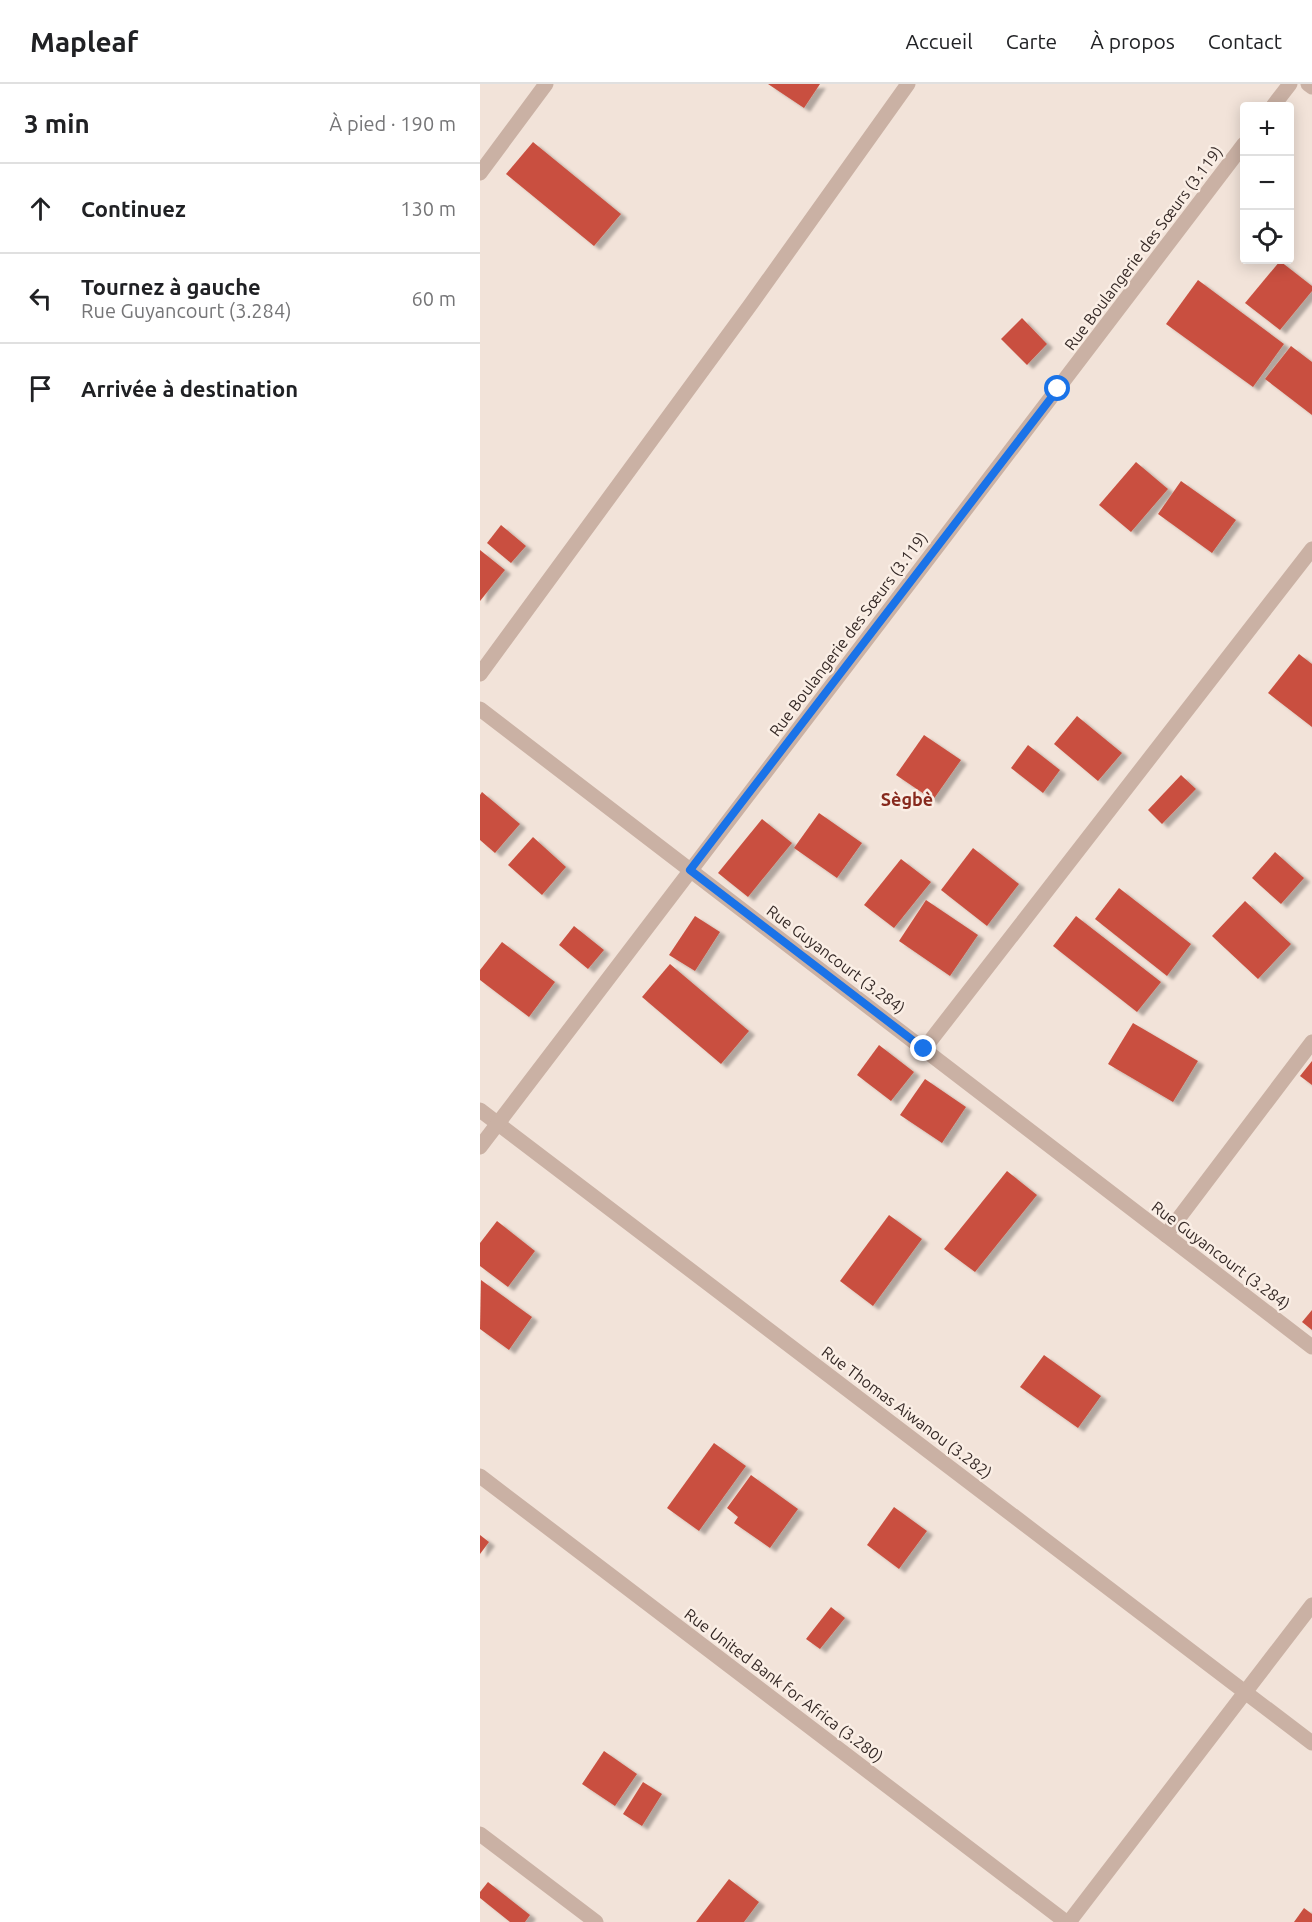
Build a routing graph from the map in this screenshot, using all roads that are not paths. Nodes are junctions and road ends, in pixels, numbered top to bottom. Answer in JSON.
{"nodes":[{"id":1,"x":546,"y":84,"type":"edge"},
{"id":2,"x":908,"y":84,"type":"edge"},
{"id":3,"x":1290,"y":84,"type":"edge"},
{"id":4,"x":1308,"y":84,"type":"edge"},
{"id":5,"x":1312,"y":87,"type":"edge"},
{"id":6,"x":1276,"y":102,"type":"edge"},
{"id":7,"x":1240,"y":151,"type":"edge"},
{"id":8,"x":480,"y":173,"type":"edge"},
{"id":9,"x":1312,"y":549,"type":"edge"},
{"id":10,"x":480,"y":674,"type":"edge"},
{"id":11,"x":480,"y":709,"type":"edge"},
{"id":12,"x":690,"y":870,"type":"junction"},
{"id":13,"x":1312,"y":1042,"type":"edge"},
{"id":14,"x":924,"y":1049,"type":"junction"},
{"id":15,"x":480,"y":1110,"type":"edge"},
{"id":16,"x":498,"y":1124,"type":"junction"},
{"id":17,"x":480,"y":1147,"type":"edge"},
{"id":18,"x":1166,"y":1235,"type":"junction"},
{"id":19,"x":1312,"y":1347,"type":"edge"},
{"id":20,"x":480,"y":1476,"type":"edge"},
{"id":21,"x":1312,"y":1605,"type":"edge"},
{"id":22,"x":1245,"y":1692,"type":"junction"},
{"id":23,"x":1312,"y":1743,"type":"edge"},
{"id":24,"x":480,"y":1834,"type":"edge"},
{"id":25,"x":596,"y":1922,"type":"edge"},
{"id":26,"x":1067,"y":1922,"type":"edge"}],
"edges":[{"from":1,"to":8,"type":"street"},
{"from":2,"to":10,"type":"street"},
{"from":3,"to":6,"type":"street"},
{"from":4,"to":5,"type":"street"},
{"from":7,"to":12,"type":"street","name":"Rue Boulangerie des Sœurs (3.119)"},
{"from":9,"to":14,"type":"street"},
{"from":11,"to":12,"type":"street","name":"Rue Guyancourt (3.284)"},
{"from":12,"to":14,"type":"street","name":"Rue Guyancourt (3.284)"},
{"from":12,"to":16,"type":"street","name":"Rue Boulangerie des Sœurs (3.119)"},
{"from":13,"to":18,"type":"street"},
{"from":14,"to":18,"type":"street","name":"Rue Guyancourt (3.284)"},
{"from":15,"to":16,"type":"street","name":"Rue Thomas Aiwanou (3.282)"},
{"from":16,"to":17,"type":"street","name":"Rue Boulangerie des Sœurs (3.119)"},
{"from":16,"to":22,"type":"street","name":"Rue Thomas Aiwanou (3.282)"},
{"from":18,"to":19,"type":"street","name":"Rue Guyancourt (3.284)"},
{"from":20,"to":26,"type":"street","name":"Rue United Bank for Africa (3.280)"},
{"from":21,"to":22,"type":"street"},
{"from":22,"to":23,"type":"street","name":"Rue Thomas Aiwanou (3.282)"},
{"from":22,"to":26,"type":"street"},
{"from":24,"to":25,"type":"street"}]}
